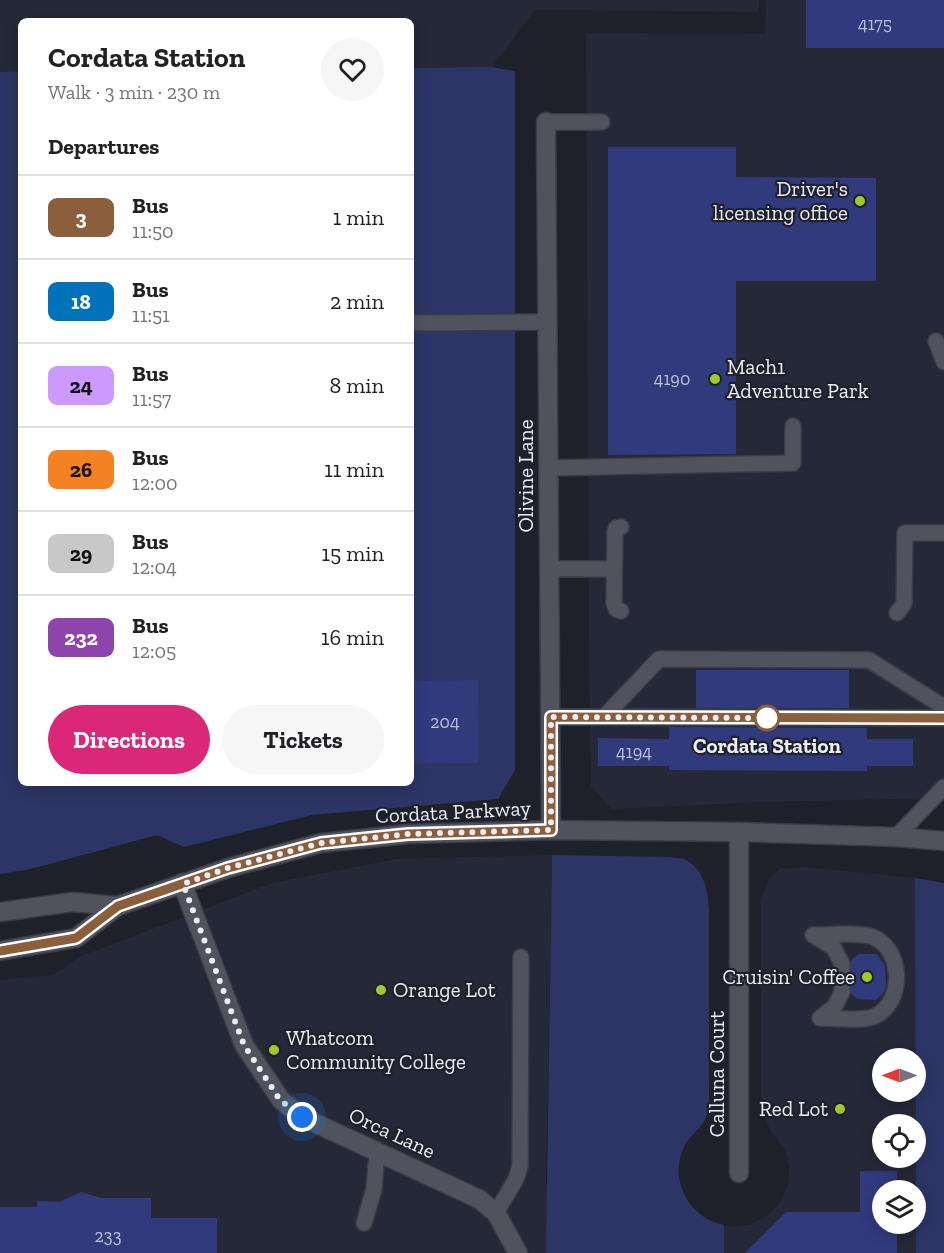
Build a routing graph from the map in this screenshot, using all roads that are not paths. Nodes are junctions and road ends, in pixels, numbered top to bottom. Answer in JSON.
{"nodes":[{"id":1,"x":546,"y":122,"type":"joint"},
{"id":2,"x":602,"y":122,"type":"dead end"},
{"id":3,"x":548,"y":322,"type":"junction"},
{"id":4,"x":414,"y":323,"type":"edge"},
{"id":5,"x":936,"y":341,"type":"dead end"},
{"id":6,"x":944,"y":362,"type":"edge"},
{"id":7,"x":793,"y":426,"type":"dead end"},
{"id":8,"x":549,"y":468,"type":"junction"},
{"id":9,"x":621,"y":527,"type":"dead end"},
{"id":10,"x":944,"y":533,"type":"edge"},
{"id":11,"x":550,"y":569,"type":"junction"},
{"id":12,"x":614,"y":569,"type":"junction"},
{"id":13,"x":621,"y":611,"type":"dead end"},
{"id":14,"x":897,"y":613,"type":"dead end"},
{"id":15,"x":944,"y":707,"type":"edge"},
{"id":16,"x":551,"y":717,"type":"junction"},
{"id":17,"x":604,"y":717,"type":"junction"},
{"id":18,"x":944,"y":718,"type":"edge"},
{"id":19,"x":944,"y":787,"type":"edge"},
{"id":20,"x":551,"y":830,"type":"junction"},
{"id":21,"x":739,"y":831,"type":"junction"},
{"id":22,"x":896,"y":837,"type":"junction"},
{"id":23,"x":944,"y":841,"type":"edge"},
{"id":24,"x":183,"y":884,"type":"junction"},
{"id":25,"x":118,"y":906,"type":"junction"},
{"id":26,"x":0,"y":912,"type":"edge"},
{"id":27,"x":0,"y":951,"type":"edge"},
{"id":28,"x":521,"y":957,"type":"dead end"},
{"id":29,"x":820,"y":1018,"type":"joint"},
{"id":30,"x":377,"y":1152,"type":"junction"},
{"id":31,"x":739,"y":1173,"type":"dead end"},
{"id":32,"x":496,"y":1213,"type":"junction"},
{"id":33,"x":364,"y":1223,"type":"dead end"},
{"id":34,"x":518,"y":1253,"type":"edge"}],
"edges":[{"from":1,"to":2,"type":"lane"},
{"from":1,"to":3,"type":"street","name":"Olivine Lane"},
{"from":3,"to":4,"type":"lane"},
{"from":3,"to":8,"type":"street","name":"Olivine Lane"},
{"from":5,"to":6,"type":"lane"},
{"from":7,"to":8,"type":"lane"},
{"from":8,"to":11,"type":"street","name":"Olivine Lane"},
{"from":9,"to":12,"type":"lane"},
{"from":10,"to":14,"type":"lane"},
{"from":11,"to":12,"type":"lane"},
{"from":11,"to":16,"type":"street","name":"Olivine Lane"},
{"from":12,"to":13,"type":"lane"},
{"from":15,"to":17,"type":"lane"},
{"from":16,"to":17,"type":"lane"},
{"from":16,"to":20,"type":"street","name":"Olivine Lane"},
{"from":17,"to":18,"type":"lane"},
{"from":19,"to":22,"type":"lane"},
{"from":20,"to":21,"type":"street","name":"Cordata Parkway"},
{"from":20,"to":24,"type":"street","name":"Cordata Parkway"},
{"from":21,"to":22,"type":"street","name":"Cordata Parkway"},
{"from":21,"to":31,"type":"street","name":"Calluna Court"},
{"from":22,"to":23,"type":"street","name":"Cordata Parkway"},
{"from":24,"to":25,"type":"street","name":"Cordata Parkway"},
{"from":24,"to":30,"type":"street","name":"Orca Lane"},
{"from":25,"to":26,"type":"street","name":"Cordata Parkway"},
{"from":25,"to":27,"type":"street","name":"Cordata Parkway"},
{"from":28,"to":32,"type":"lane"},
{"from":29,"to":29,"type":"lane"},
{"from":30,"to":32,"type":"street","name":"Orca Lane"},
{"from":30,"to":33,"type":"lane"},
{"from":32,"to":34,"type":"street","name":"Orca Lane"}]}
